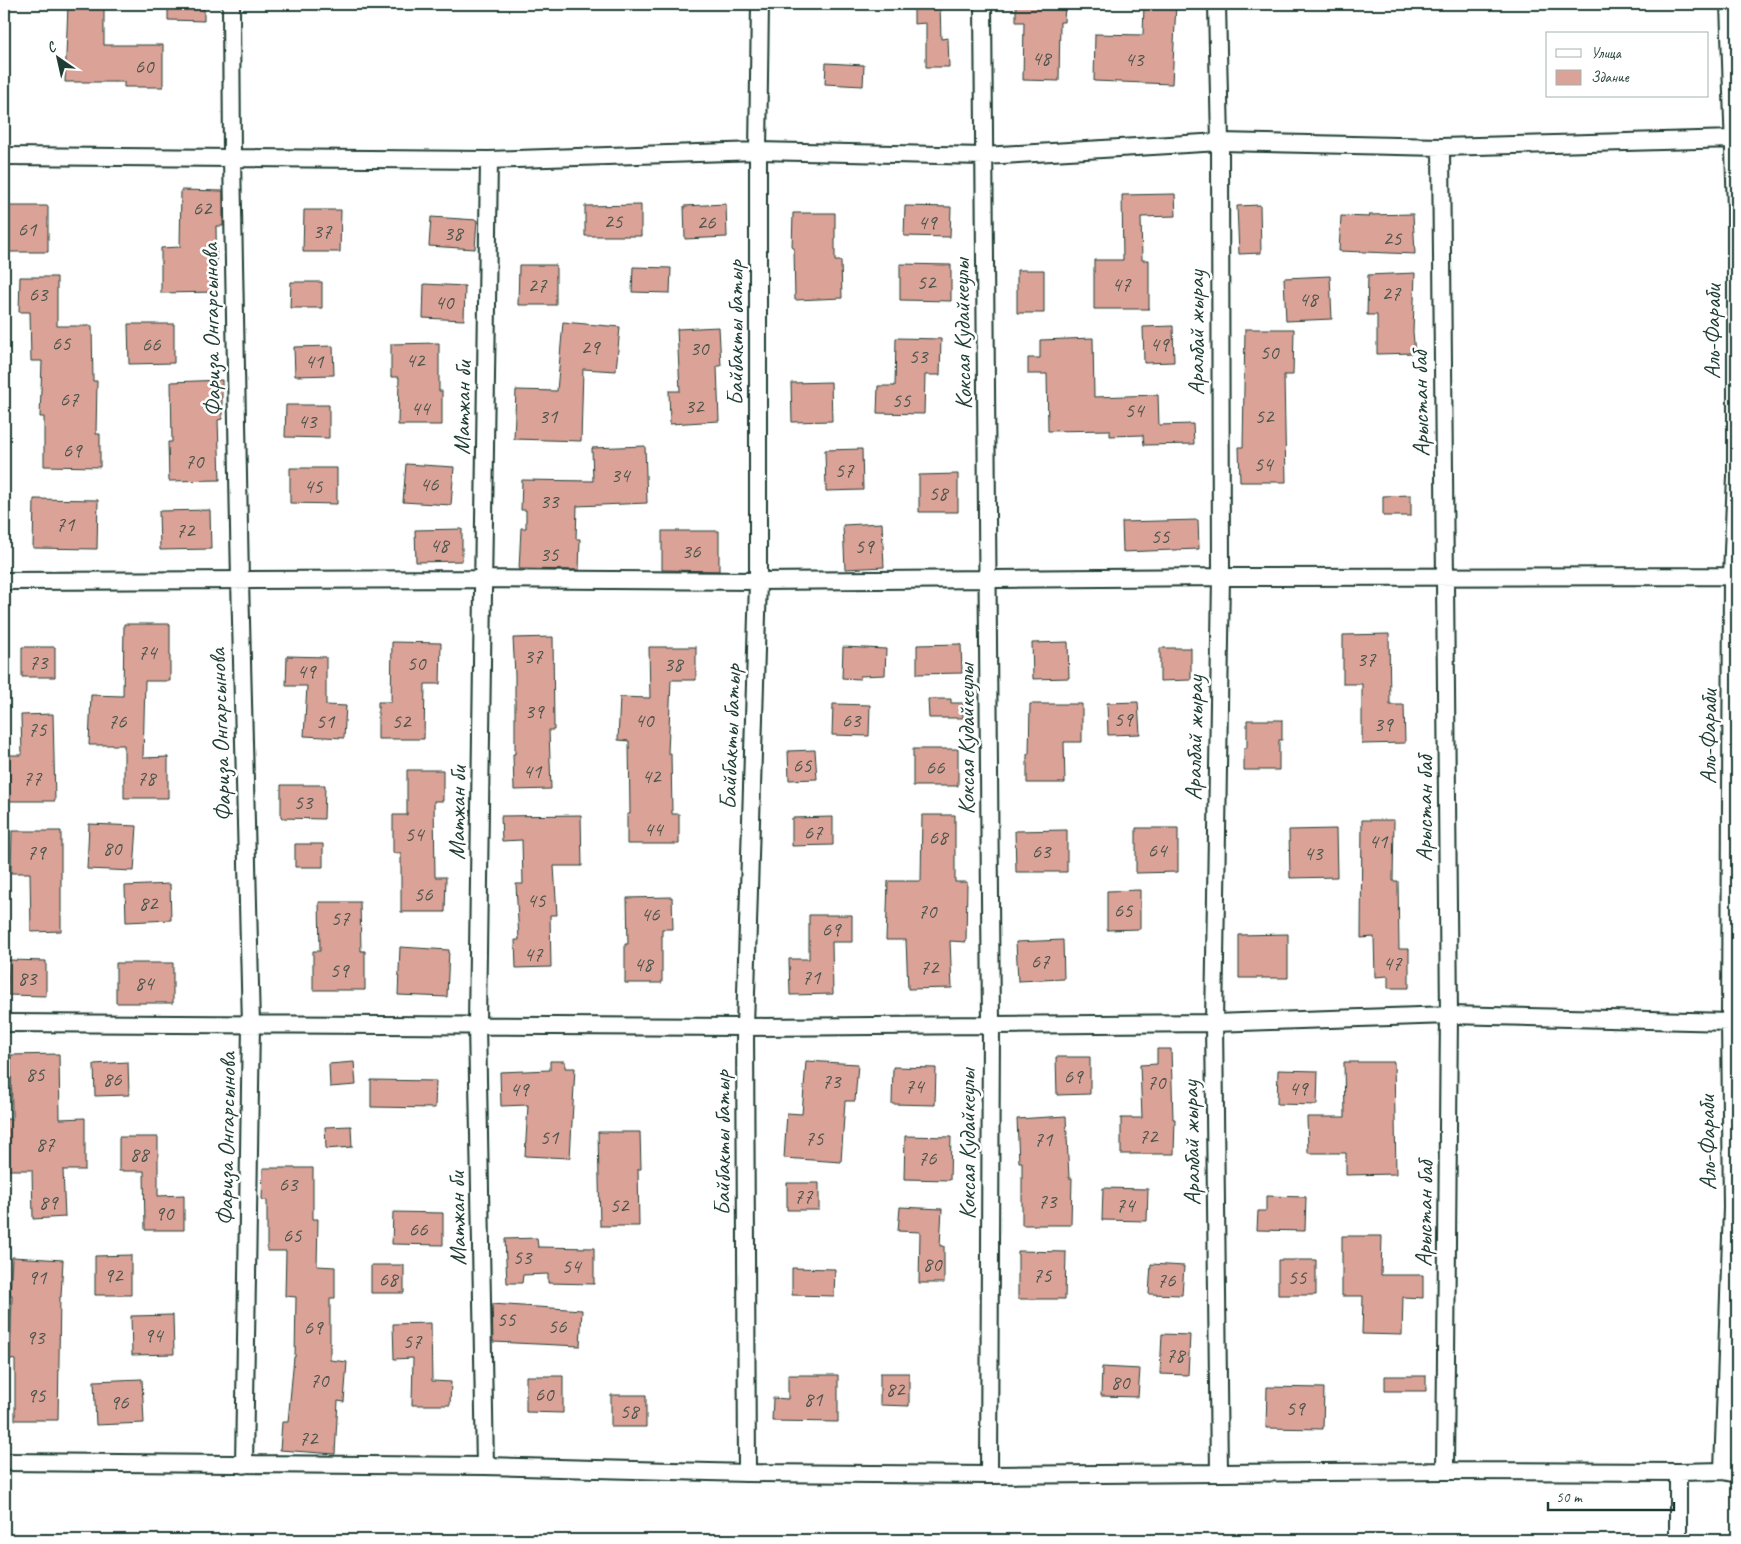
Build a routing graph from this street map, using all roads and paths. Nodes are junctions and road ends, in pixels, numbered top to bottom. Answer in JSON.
{"nodes":[{"id":1,"x":231,"y":4,"type":"edge"},
{"id":2,"x":760,"y":4,"type":"edge"},
{"id":3,"x":982,"y":4,"type":"edge"},
{"id":4,"x":1217,"y":4,"type":"edge"},
{"id":5,"x":1729,"y":4,"type":"edge"},
{"id":6,"x":1734,"y":140,"type":"junction"},
{"id":7,"x":1220,"y":142,"type":"junction"},
{"id":8,"x":1441,"y":147,"type":"junction"},
{"id":9,"x":758,"y":151,"type":"junction"},
{"id":10,"x":4,"y":156,"type":"edge"},
{"id":11,"x":984,"y":156,"type":"junction"},
{"id":12,"x":232,"y":158,"type":"junction"},
{"id":13,"x":489,"y":160,"type":"junction"},
{"id":14,"x":1736,"y":210,"type":"edge"},
{"id":15,"x":1736,"y":476,"type":"edge"},
{"id":16,"x":1446,"y":576,"type":"junction"},
{"id":17,"x":1732,"y":576,"type":"junction"},
{"id":18,"x":1220,"y":577,"type":"junction"},
{"id":19,"x":484,"y":579,"type":"junction"},
{"id":20,"x":989,"y":579,"type":"junction"},
{"id":21,"x":240,"y":580,"type":"junction"},
{"id":22,"x":4,"y":581,"type":"edge"},
{"id":23,"x":758,"y":581,"type":"junction"},
{"id":24,"x":1734,"y":706,"type":"edge"},
{"id":25,"x":1734,"y":966,"type":"edge"},
{"id":26,"x":1449,"y":1015,"type":"junction"},
{"id":27,"x":1730,"y":1022,"type":"junction"},
{"id":28,"x":4,"y":1023,"type":"edge"},
{"id":29,"x":1214,"y":1023,"type":"junction"},
{"id":30,"x":478,"y":1024,"type":"junction"},
{"id":31,"x":252,"y":1025,"type":"junction"},
{"id":32,"x":745,"y":1026,"type":"junction"},
{"id":33,"x":991,"y":1026,"type":"junction"},
{"id":34,"x":1735,"y":1208,"type":"edge"},
{"id":35,"x":4,"y":1462,"type":"edge"},
{"id":36,"x":244,"y":1465,"type":"junction"},
{"id":37,"x":485,"y":1466,"type":"junction"},
{"id":38,"x":1445,"y":1471,"type":"junction"},
{"id":39,"x":747,"y":1472,"type":"junction"},
{"id":40,"x":1678,"y":1472,"type":"junction"},
{"id":41,"x":1219,"y":1473,"type":"junction"},
{"id":42,"x":1730,"y":1473,"type":"edge"},
{"id":43,"x":989,"y":1474,"type":"junction"},
{"id":44,"x":1678,"y":1540,"type":"edge"}],
"edges":[{"from":1,"to":12,"type":"street","name":"Фариза Онгарсынова"},
{"from":2,"to":9,"type":"street","name":"Байбакты батыр"},
{"from":3,"to":11,"type":"street","name":"Коксая Кудайкеулы"},
{"from":4,"to":7,"type":"street","name":"Аралбай жырау"},
{"from":5,"to":6,"type":"street","name":"Аль-Фараби"},
{"from":6,"to":8,"type":"street"},
{"from":6,"to":14,"type":"street","name":"Аль-Фараби"},
{"from":7,"to":8,"type":"street"},
{"from":7,"to":11,"type":"street"},
{"from":7,"to":18,"type":"street","name":"Аралбай жырау"},
{"from":8,"to":16,"type":"street","name":"Арыстан баб"},
{"from":9,"to":11,"type":"street"},
{"from":9,"to":13,"type":"street"},
{"from":9,"to":23,"type":"street","name":"Байбакты батыр"},
{"from":10,"to":12,"type":"street"},
{"from":11,"to":20,"type":"street","name":"Коксая Кудайкеулы"},
{"from":12,"to":13,"type":"street"},
{"from":12,"to":21,"type":"street","name":"Фариза Онгарсынова"},
{"from":13,"to":19,"type":"street","name":"Матжан би"},
{"from":14,"to":15,"type":"street","name":"Аль-Фараби"},
{"from":15,"to":17,"type":"street","name":"Аль-Фараби"},
{"from":16,"to":17,"type":"street"},
{"from":16,"to":18,"type":"street"},
{"from":16,"to":26,"type":"street","name":"Арыстан баб"},
{"from":17,"to":24,"type":"street","name":"Аль-Фараби"},
{"from":18,"to":20,"type":"street"},
{"from":18,"to":29,"type":"street","name":"Аралбай жырау"},
{"from":19,"to":21,"type":"street"},
{"from":19,"to":23,"type":"street"},
{"from":19,"to":30,"type":"street","name":"Матжан би"},
{"from":20,"to":23,"type":"street"},
{"from":20,"to":33,"type":"street","name":"Коксая Кудайкеулы"},
{"from":21,"to":22,"type":"street"},
{"from":21,"to":31,"type":"street","name":"Фариза Онгарсынова"},
{"from":23,"to":32,"type":"street","name":"Байбакты батыр"},
{"from":24,"to":25,"type":"street","name":"Аль-Фараби"},
{"from":25,"to":27,"type":"street","name":"Аль-Фараби"},
{"from":26,"to":27,"type":"street"},
{"from":26,"to":29,"type":"street"},
{"from":26,"to":38,"type":"street","name":"Арыстан баб"},
{"from":27,"to":34,"type":"street","name":"Аль-Фараби"},
{"from":28,"to":31,"type":"street"},
{"from":29,"to":33,"type":"street"},
{"from":29,"to":41,"type":"street","name":"Аралбай жырау"},
{"from":30,"to":31,"type":"street"},
{"from":30,"to":32,"type":"street"},
{"from":30,"to":37,"type":"street","name":"Матжан би"},
{"from":31,"to":36,"type":"street","name":"Фариза Онгарсынова"},
{"from":32,"to":33,"type":"street"},
{"from":32,"to":39,"type":"street","name":"Байбакты батыр"},
{"from":33,"to":43,"type":"street","name":"Коксая Кудайкеулы"},
{"from":34,"to":42,"type":"street","name":"Аль-Фараби"},
{"from":35,"to":36,"type":"street"},
{"from":36,"to":37,"type":"street"},
{"from":37,"to":39,"type":"street"},
{"from":38,"to":40,"type":"street"},
{"from":38,"to":41,"type":"street"},
{"from":39,"to":43,"type":"street"},
{"from":40,"to":42,"type":"street"},
{"from":40,"to":44,"type":"street"},
{"from":41,"to":43,"type":"street"}]}
